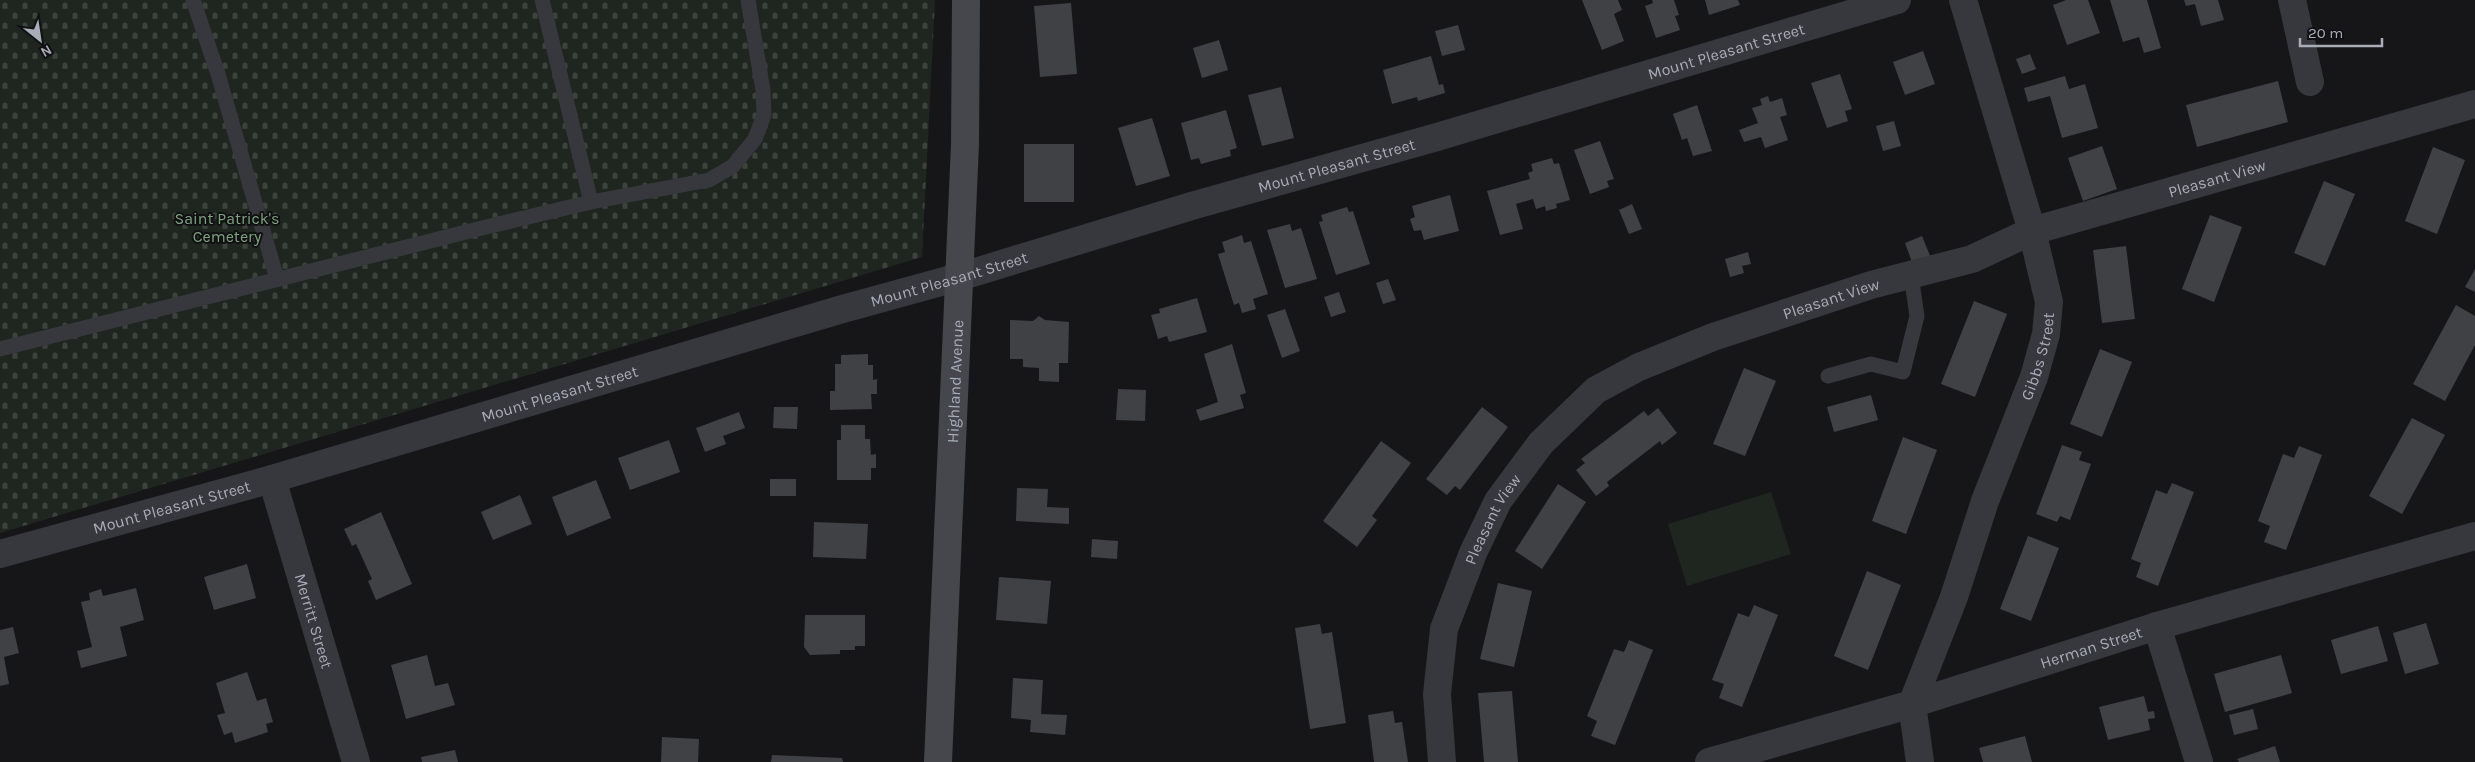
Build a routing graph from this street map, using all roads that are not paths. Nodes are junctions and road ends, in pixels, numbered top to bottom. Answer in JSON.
{"nodes":[{"id":1,"x":193,"y":0,"type":"edge"},
{"id":2,"x":542,"y":0,"type":"edge"},
{"id":3,"x":748,"y":0,"type":"edge"},
{"id":4,"x":966,"y":0,"type":"edge"},
{"id":5,"x":1897,"y":0,"type":"edge"},
{"id":6,"x":1963,"y":0,"type":"edge"},
{"id":7,"x":2292,"y":0,"type":"edge"},
{"id":8,"x":2310,"y":82,"type":"dead end"},
{"id":9,"x":2475,"y":104,"type":"edge"},
{"id":10,"x":591,"y":202,"type":"junction"},
{"id":11,"x":2032,"y":231,"type":"junction"},
{"id":12,"x":1911,"y":275,"type":"junction"},
{"id":13,"x":959,"y":277,"type":"junction"},
{"id":14,"x":277,"y":279,"type":"junction"},
{"id":15,"x":0,"y":349,"type":"edge"},
{"id":16,"x":1828,"y":376,"type":"dead end"},
{"id":17,"x":272,"y":479,"type":"junction"},
{"id":18,"x":2475,"y":536,"type":"edge"},
{"id":19,"x":0,"y":554,"type":"edge"},
{"id":20,"x":2157,"y":626,"type":"junction"},
{"id":21,"x":1912,"y":704,"type":"junction"},
{"id":22,"x":356,"y":762,"type":"edge"},
{"id":23,"x":938,"y":762,"type":"edge"},
{"id":24,"x":1442,"y":762,"type":"edge"},
{"id":25,"x":1709,"y":762,"type":"edge"},
{"id":26,"x":1920,"y":762,"type":"edge"},
{"id":27,"x":2199,"y":762,"type":"edge"}],
"edges":[{"from":1,"to":14,"type":"lane"},
{"from":2,"to":10,"type":"lane"},
{"from":3,"to":10,"type":"lane"},
{"from":4,"to":13,"type":"main road","name":"Highland Avenue"},
{"from":5,"to":13,"type":"street","name":"Mount Pleasant Street"},
{"from":6,"to":11,"type":"street","name":"Gibbs Street"},
{"from":7,"to":8,"type":"street"},
{"from":9,"to":11,"type":"street","name":"Pleasant View"},
{"from":10,"to":14,"type":"lane"},
{"from":11,"to":12,"type":"street","name":"Pleasant View"},
{"from":11,"to":21,"type":"street","name":"Gibbs Street"},
{"from":12,"to":16,"type":"lane"},
{"from":12,"to":24,"type":"street","name":"Pleasant View"},
{"from":13,"to":17,"type":"street","name":"Mount Pleasant Street"},
{"from":13,"to":23,"type":"main road","name":"Highland Avenue"},
{"from":14,"to":15,"type":"lane"},
{"from":17,"to":19,"type":"street","name":"Mount Pleasant Street"},
{"from":17,"to":22,"type":"street","name":"Merritt Street"},
{"from":18,"to":20,"type":"street","name":"Herman Street"},
{"from":20,"to":21,"type":"street","name":"Herman Street"},
{"from":20,"to":27,"type":"street"},
{"from":21,"to":25,"type":"street","name":"Herman Street"},
{"from":21,"to":26,"type":"street"}]}
